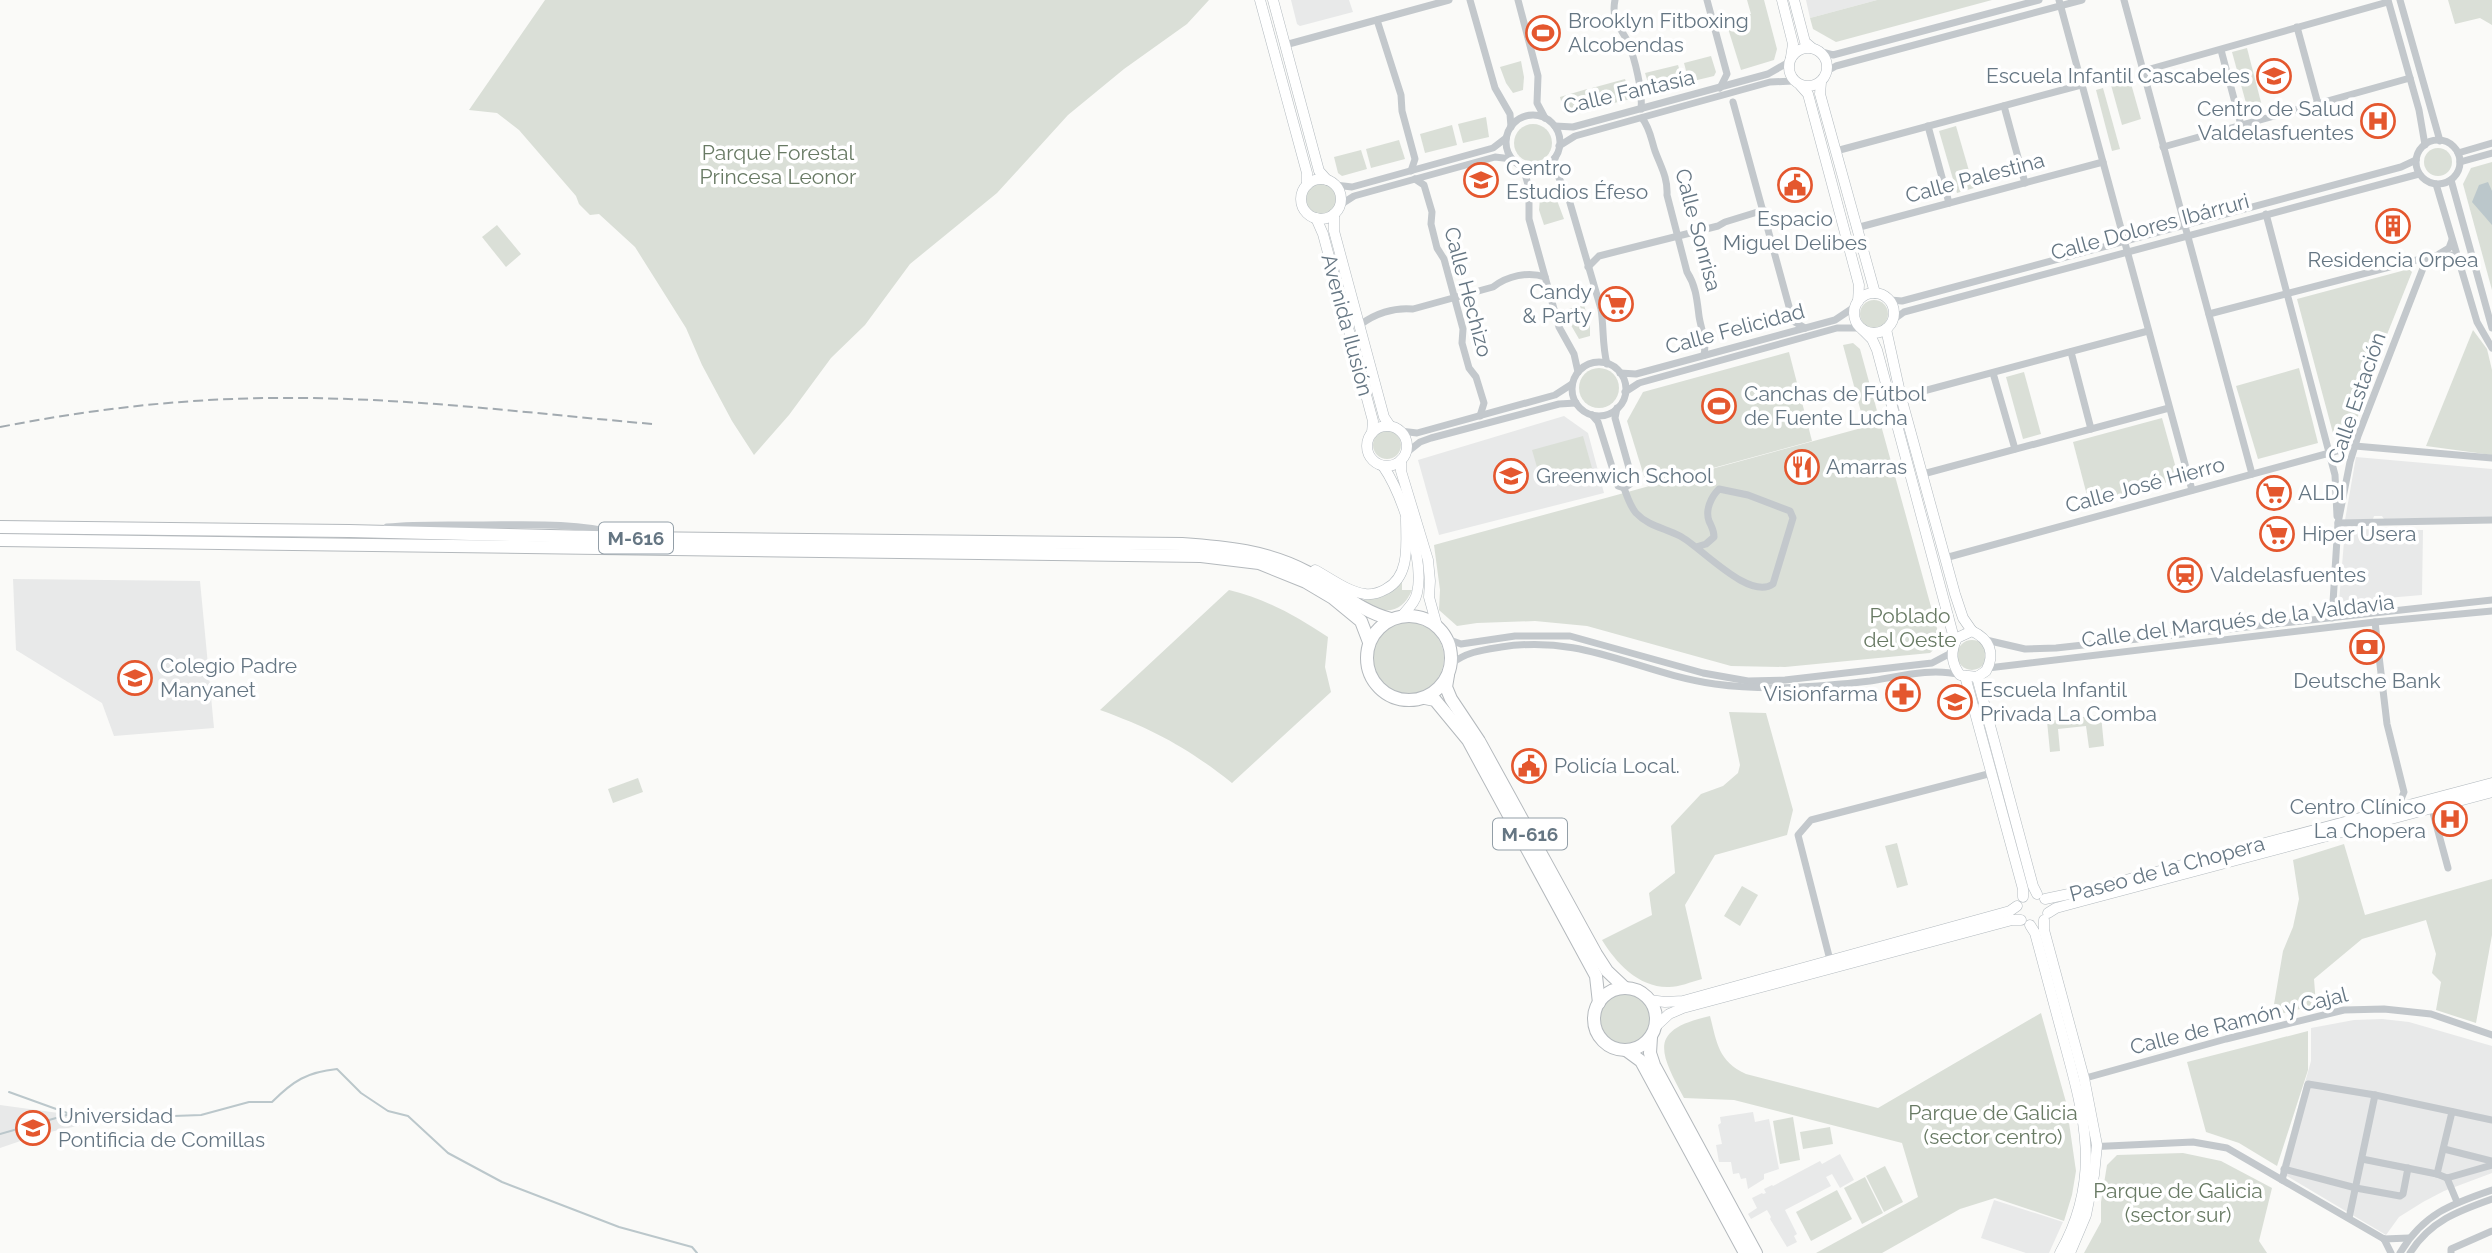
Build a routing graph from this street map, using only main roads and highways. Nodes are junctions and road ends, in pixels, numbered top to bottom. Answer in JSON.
{"nodes":[{"id":1,"x":1260,"y":0,"type":"edge"},
{"id":2,"x":1273,"y":0,"type":"edge"},
{"id":3,"x":1782,"y":0,"type":"edge"},
{"id":4,"x":1794,"y":0,"type":"edge"},
{"id":5,"x":1815,"y":49,"type":"junction"},
{"id":6,"x":1790,"y":59,"type":"junction"},
{"id":7,"x":1821,"y":82,"type":"junction"},
{"id":8,"x":1796,"y":83,"type":"junction"},
{"id":9,"x":1331,"y":183,"type":"junction"},
{"id":10,"x":1307,"y":186,"type":"junction"},
{"id":11,"x":1337,"y":210,"type":"junction"},
{"id":12,"x":1316,"y":218,"type":"junction"},
{"id":13,"x":1875,"y":293,"type":"junction"},
{"id":14,"x":1856,"y":304,"type":"junction"},
{"id":15,"x":1890,"y":324,"type":"junction"},
{"id":16,"x":1862,"y":329,"type":"junction"},
{"id":17,"x":1395,"y":428,"type":"junction"},
{"id":18,"x":1372,"y":433,"type":"junction"},
{"id":19,"x":1404,"y":457,"type":"junction"},
{"id":20,"x":1383,"y":466,"type":"junction"},
{"id":21,"x":1406,"y":518,"type":"junction"},
{"id":22,"x":0,"y":527,"type":"edge"},
{"id":23,"x":0,"y":540,"type":"edge"},
{"id":24,"x":1271,"y":556,"type":"junction"},
{"id":25,"x":1396,"y":617,"type":"junction"},
{"id":26,"x":1437,"y":625,"type":"junction"},
{"id":27,"x":1972,"y":631,"type":"junction"},
{"id":28,"x":1369,"y":642,"type":"junction"},
{"id":29,"x":1953,"y":647,"type":"junction"},
{"id":30,"x":1450,"y":669,"type":"junction"},
{"id":31,"x":1963,"y":676,"type":"junction"},
{"id":32,"x":1977,"y":677,"type":"junction"},
{"id":33,"x":1425,"y":698,"type":"junction"},
{"id":34,"x":2492,"y":783,"type":"edge"},
{"id":35,"x":2492,"y":793,"type":"edge"},
{"id":36,"x":2041,"y":896,"type":"junction"},
{"id":37,"x":2020,"y":902,"type":"junction"},
{"id":38,"x":2046,"y":917,"type":"junction"},
{"id":39,"x":2026,"y":922,"type":"junction"},
{"id":40,"x":1625,"y":988,"type":"junction"},
{"id":41,"x":1649,"y":1000,"type":"junction"},
{"id":42,"x":1599,"y":1003,"type":"junction"},
{"id":43,"x":1653,"y":1032,"type":"junction"},
{"id":44,"x":1626,"y":1050,"type":"junction"},
{"id":45,"x":2080,"y":1079,"type":"junction"},
{"id":46,"x":2092,"y":1146,"type":"junction"},
{"id":47,"x":1745,"y":1253,"type":"edge"},
{"id":48,"x":1756,"y":1253,"type":"edge"},
{"id":49,"x":2060,"y":1253,"type":"edge"},
{"id":50,"x":2070,"y":1253,"type":"edge"}],
"edges":[{"from":1,"to":10,"type":"main road"},
{"from":2,"to":9,"type":"main road"},
{"from":3,"to":6,"type":"main road"},
{"from":4,"to":5,"type":"main road"},
{"from":5,"to":6,"type":"main road"},
{"from":5,"to":7,"type":"main road"},
{"from":6,"to":8,"type":"main road"},
{"from":7,"to":8,"type":"main road"},
{"from":7,"to":13,"type":"main road"},
{"from":8,"to":14,"type":"main road"},
{"from":9,"to":10,"type":"main road"},
{"from":9,"to":11,"type":"main road"},
{"from":10,"to":12,"type":"main road"},
{"from":11,"to":12,"type":"main road"},
{"from":11,"to":17,"type":"main road","name":"Avenida Ilusión"},
{"from":12,"to":18,"type":"main road","name":"Avenida Ilusión"},
{"from":13,"to":14,"type":"main road"},
{"from":13,"to":15,"type":"main road"},
{"from":14,"to":16,"type":"main road"},
{"from":15,"to":16,"type":"main road"},
{"from":15,"to":27,"type":"main road"},
{"from":16,"to":29,"type":"main road"},
{"from":17,"to":18,"type":"main road"},
{"from":17,"to":19,"type":"main road"},
{"from":18,"to":20,"type":"main road"},
{"from":19,"to":20,"type":"main road"},
{"from":19,"to":26,"type":"main road"},
{"from":20,"to":21,"type":"main road"},
{"from":21,"to":24,"type":"main road"},
{"from":21,"to":25,"type":"main road"},
{"from":22,"to":24,"type":"highway","number":"M-616"},
{"from":23,"to":28,"type":"highway","number":"M-616"},
{"from":24,"to":25,"type":"highway","number":"M-616"},
{"from":25,"to":26,"type":"highway","number":"M-616"},
{"from":25,"to":28,"type":"highway"},
{"from":26,"to":30,"type":"highway","number":"M-616"},
{"from":27,"to":29,"type":"main road"},
{"from":27,"to":32,"type":"main road"},
{"from":28,"to":33,"type":"highway","number":"M-616"},
{"from":29,"to":31,"type":"main road"},
{"from":30,"to":33,"type":"highway"},
{"from":30,"to":40,"type":"highway","number":"M-616"},
{"from":31,"to":32,"type":"main road"},
{"from":31,"to":37,"type":"main road"},
{"from":32,"to":36,"type":"main road"},
{"from":33,"to":42,"type":"highway","number":"M-616"},
{"from":34,"to":36,"type":"main road","name":"Paseo de la Chopera"},
{"from":35,"to":38,"type":"main road","name":"Paseo de la Chopera"},
{"from":36,"to":37,"type":"main road","name":"Paseo de la Chopera"},
{"from":36,"to":38,"type":"main road"},
{"from":37,"to":39,"type":"main road"},
{"from":37,"to":41,"type":"main road"},
{"from":38,"to":39,"type":"main road","name":"Paseo de la Chopera"},
{"from":38,"to":45,"type":"main road"},
{"from":39,"to":43,"type":"main road"},
{"from":39,"to":45,"type":"main road"},
{"from":40,"to":41,"type":"highway","number":"M-616"},
{"from":40,"to":42,"type":"highway"},
{"from":41,"to":43,"type":"highway"},
{"from":42,"to":44,"type":"highway","number":"M-616"},
{"from":43,"to":44,"type":"highway"},
{"from":43,"to":48,"type":"highway"},
{"from":44,"to":47,"type":"highway","number":"M-616"},
{"from":45,"to":46,"type":"main road"},
{"from":46,"to":49,"type":"main road"},
{"from":46,"to":50,"type":"main road"}]}
